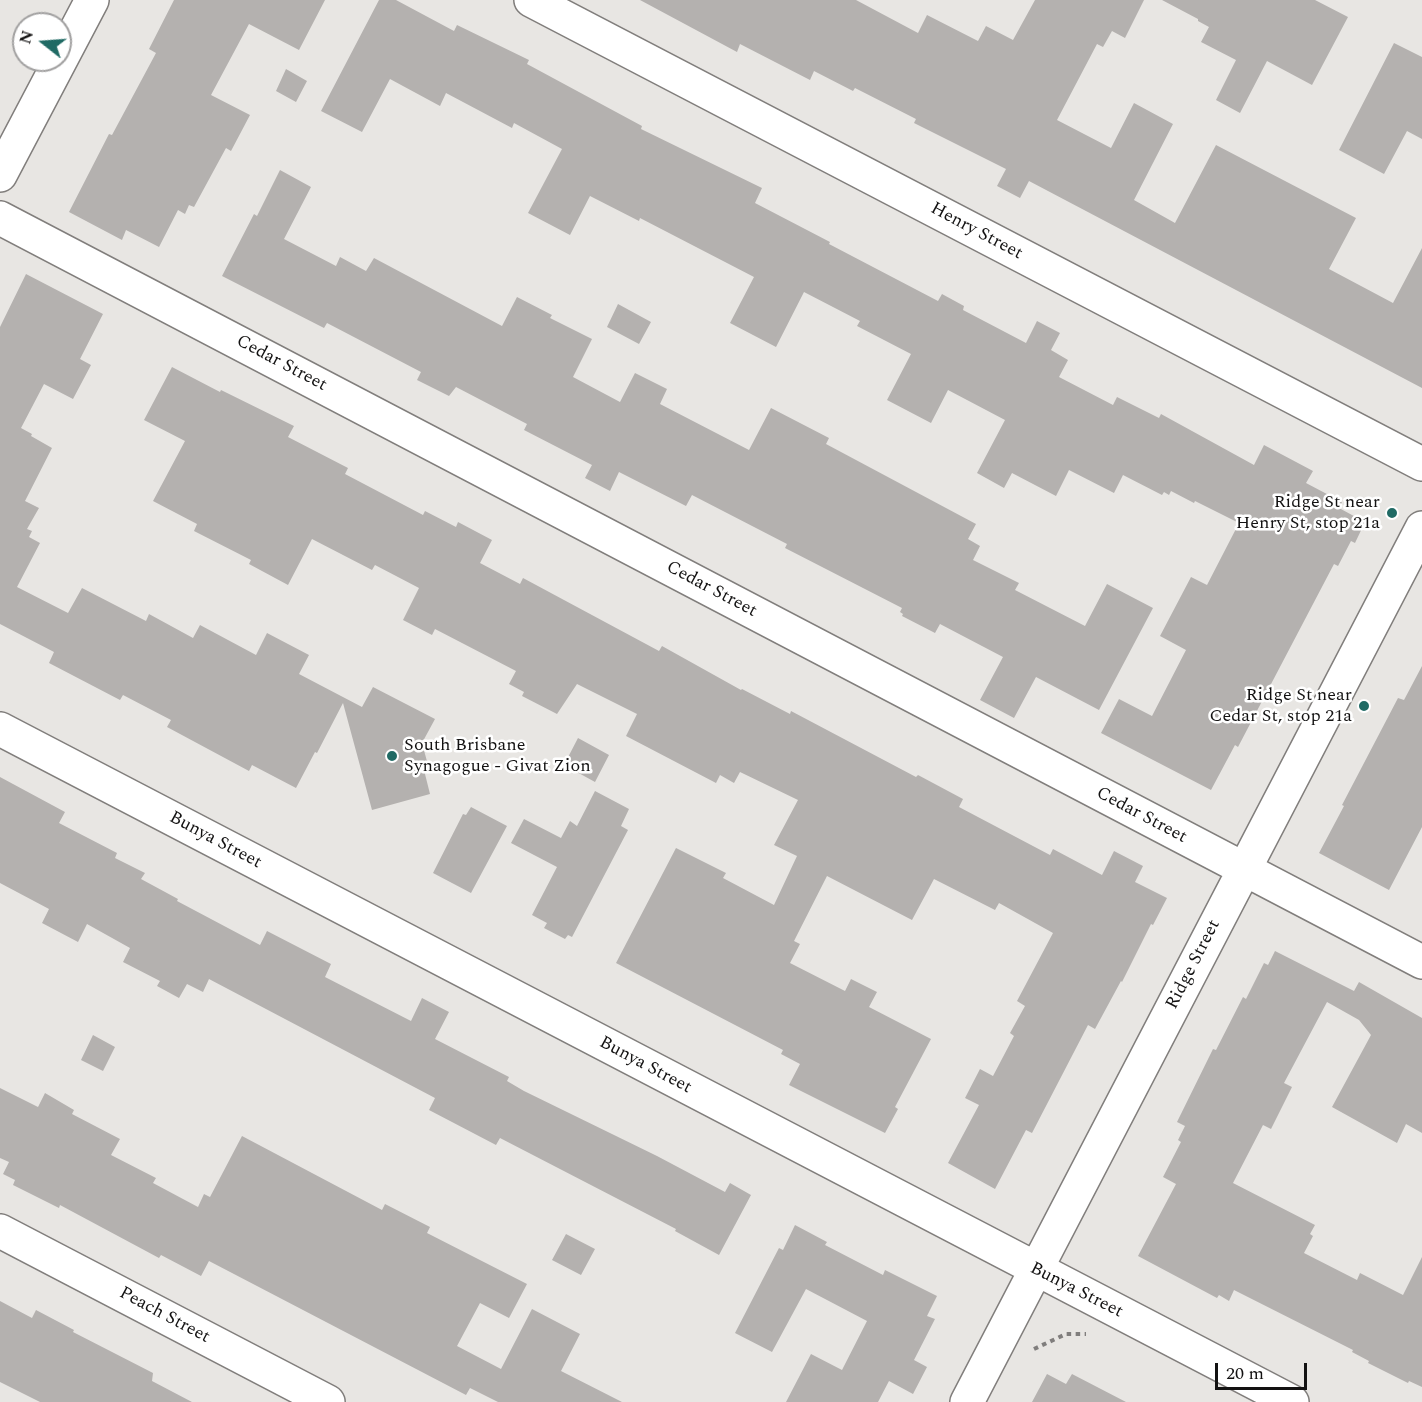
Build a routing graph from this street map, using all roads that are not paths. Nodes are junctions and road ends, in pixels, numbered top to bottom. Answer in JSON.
{"nodes":[{"id":1,"x":92,"y":0,"type":"edge"},
{"id":2,"x":531,"y":0,"type":"edge"},
{"id":3,"x":0,"y":175,"type":"edge"},
{"id":4,"x":0,"y":218,"type":"edge"},
{"id":5,"x":1422,"y":464,"type":"edge"},
{"id":6,"x":1422,"y":528,"type":"edge"},
{"id":7,"x":0,"y":729,"type":"edge"},
{"id":8,"x":1244,"y":870,"type":"junction"},
{"id":9,"x":1422,"y":962,"type":"edge"},
{"id":10,"x":0,"y":1231,"type":"edge"},
{"id":11,"x":1036,"y":1270,"type":"junction"},
{"id":12,"x":328,"y":1402,"type":"edge"},
{"id":13,"x":967,"y":1402,"type":"edge"},
{"id":14,"x":1292,"y":1402,"type":"edge"}],
"edges":[{"from":1,"to":3,"type":"street"},
{"from":2,"to":5,"type":"street","name":"Henry Street"},
{"from":4,"to":8,"type":"street","name":"Cedar Street"},
{"from":6,"to":8,"type":"street","name":"Ridge Street"},
{"from":7,"to":11,"type":"street","name":"Bunya Street"},
{"from":8,"to":9,"type":"street","name":"Cedar Street"},
{"from":8,"to":11,"type":"street","name":"Ridge Street"},
{"from":10,"to":12,"type":"street","name":"Peach Street"},
{"from":11,"to":13,"type":"street","name":"Ridge Street"},
{"from":11,"to":14,"type":"street","name":"Bunya Street"}]}
